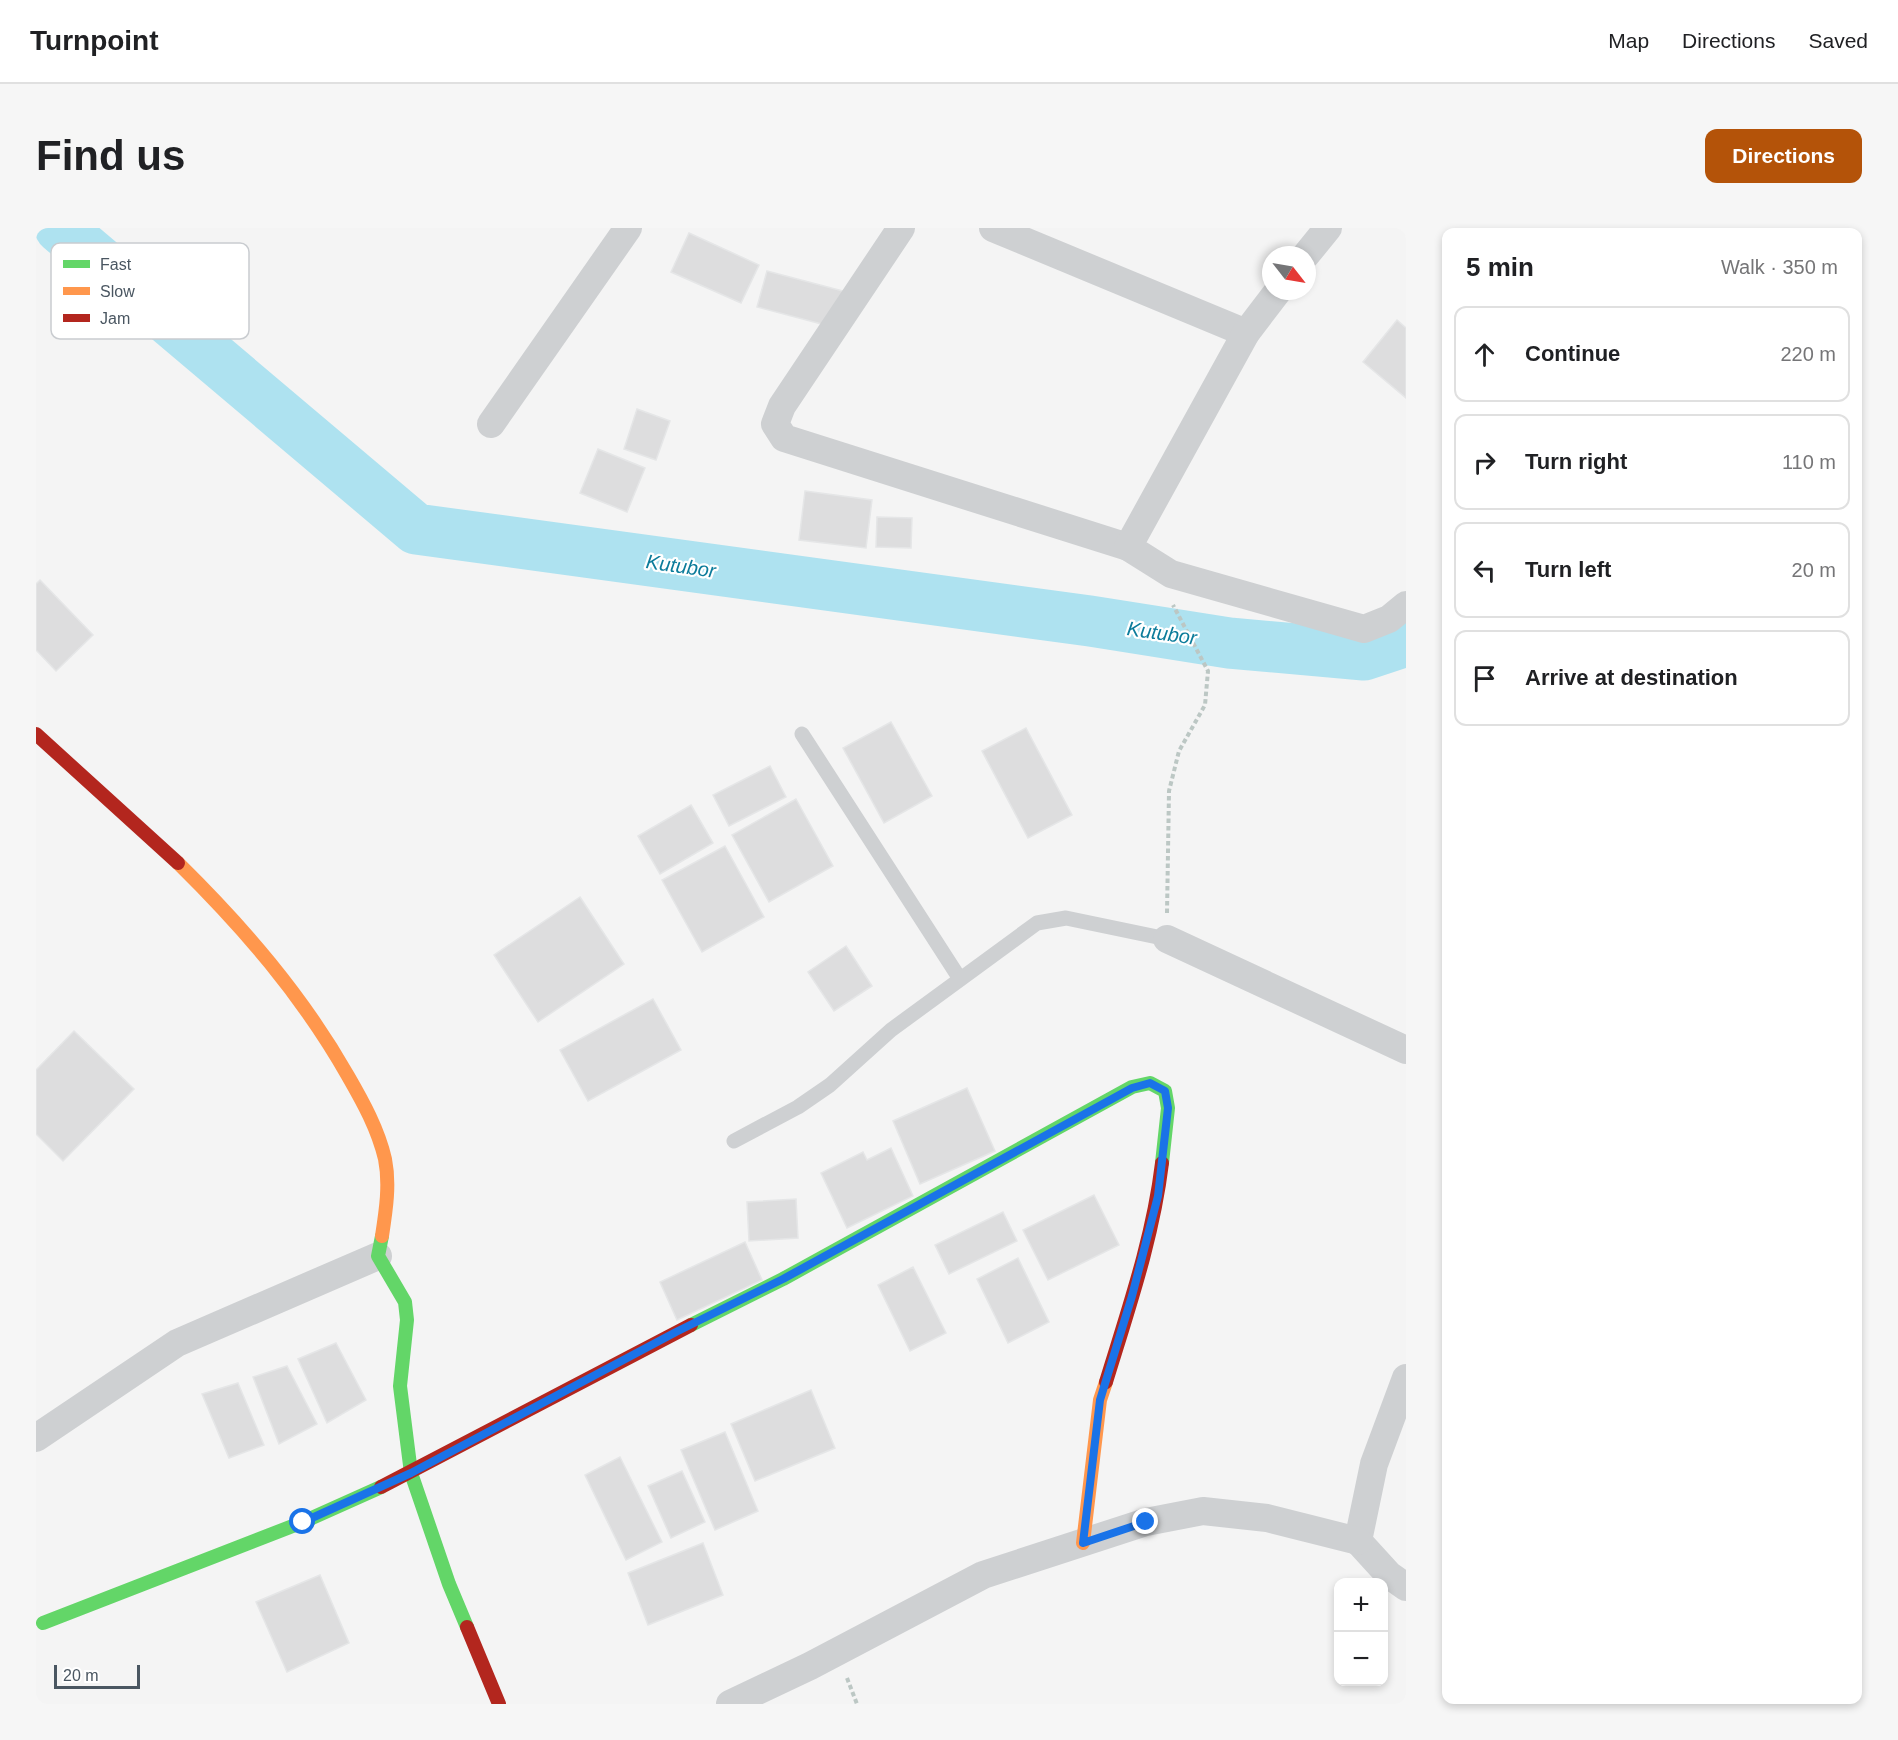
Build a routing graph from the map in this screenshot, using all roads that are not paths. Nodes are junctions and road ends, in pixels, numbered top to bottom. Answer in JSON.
{"nodes":[{"id":1,"x":628,"y":228,"type":"edge"},
{"id":2,"x":901,"y":228,"type":"edge"},
{"id":3,"x":993,"y":228,"type":"edge"},
{"id":4,"x":1328,"y":228,"type":"edge"},
{"id":5,"x":1313,"y":246,"type":"edge"},
{"id":6,"x":1271,"y":300,"type":"edge"},
{"id":7,"x":1246,"y":333,"type":"junction"},
{"id":8,"x":491,"y":424,"type":"dead end"},
{"id":9,"x":1128,"y":547,"type":"junction"},
{"id":10,"x":1406,"y":605,"type":"edge"},
{"id":11,"x":36,"y":734,"type":"edge"},
{"id":12,"x":802,"y":734,"type":"dead end"},
{"id":13,"x":1167,"y":939,"type":"joint"},
{"id":14,"x":960,"y":979,"type":"junction"},
{"id":15,"x":1406,"y":1050,"type":"edge"},
{"id":16,"x":734,"y":1141,"type":"dead end"},
{"id":17,"x":378,"y":1256,"type":"junction"},
{"id":18,"x":1406,"y":1378,"type":"edge"},
{"id":19,"x":36,"y":1438,"type":"edge"},
{"id":20,"x":411,"y":1473,"type":"junction"},
{"id":21,"x":1358,"y":1541,"type":"junction"},
{"id":22,"x":1083,"y":1543,"type":"junction"},
{"id":23,"x":1406,"y":1587,"type":"edge"},
{"id":24,"x":43,"y":1623,"type":"dead end"},
{"id":25,"x":499,"y":1704,"type":"edge"},
{"id":26,"x":730,"y":1704,"type":"edge"}],
"edges":[{"from":1,"to":8,"type":"street"},
{"from":2,"to":9,"type":"street"},
{"from":3,"to":7,"type":"street"},
{"from":4,"to":5,"type":"street"},
{"from":6,"to":7,"type":"street"},
{"from":7,"to":9,"type":"street"},
{"from":9,"to":10,"type":"street"},
{"from":11,"to":17,"type":"street"},
{"from":12,"to":14,"type":"lane"},
{"from":13,"to":14,"type":"lane"},
{"from":13,"to":15,"type":"street"},
{"from":14,"to":16,"type":"lane"},
{"from":17,"to":19,"type":"street"},
{"from":17,"to":20,"type":"street"},
{"from":18,"to":21,"type":"street"},
{"from":20,"to":22,"type":"street"},
{"from":20,"to":24,"type":"street"},
{"from":20,"to":25,"type":"street"},
{"from":21,"to":22,"type":"street"},
{"from":21,"to":23,"type":"street"},
{"from":22,"to":26,"type":"street"}]}
